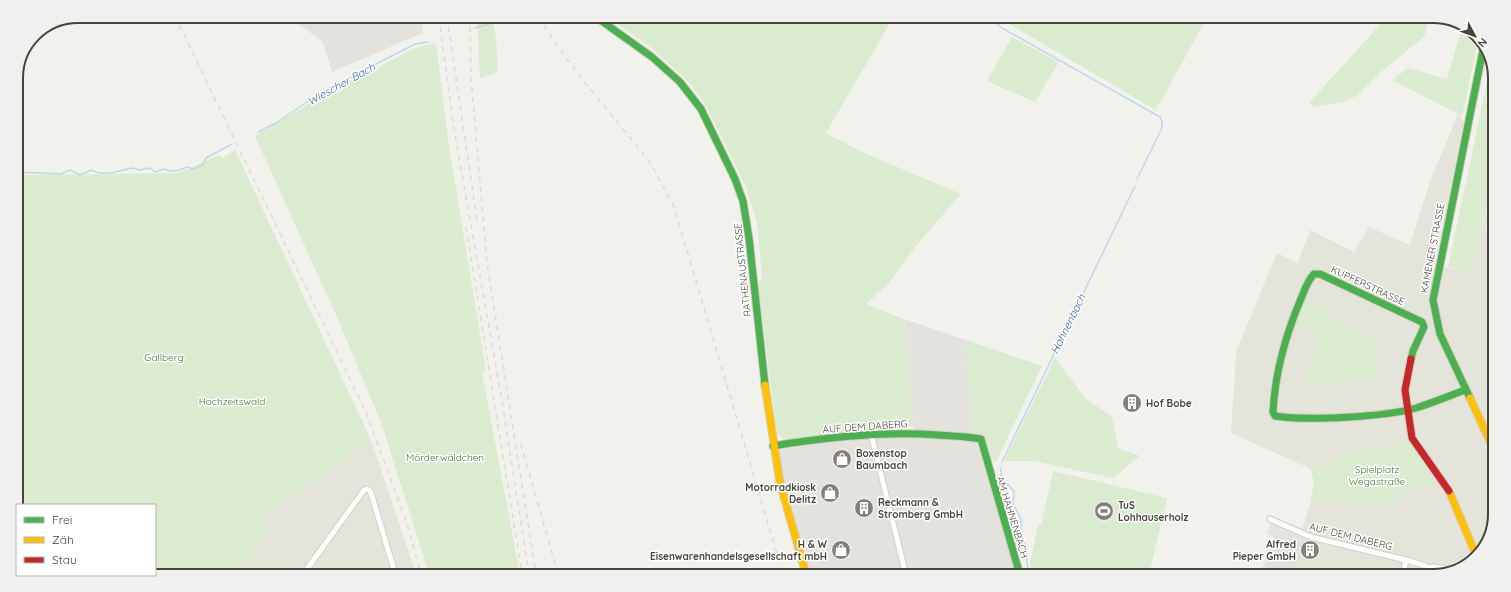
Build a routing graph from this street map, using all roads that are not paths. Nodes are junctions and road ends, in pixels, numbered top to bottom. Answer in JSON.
{"nodes":[{"id":1,"x":604,"y":23,"type":"edge"},
{"id":2,"x":1482,"y":53,"type":"edge"},
{"id":3,"x":1465,"y":390,"type":"junction"},
{"id":4,"x":1407,"y":410,"type":"junction"},
{"id":5,"x":871,"y":434,"type":"junction"},
{"id":6,"x":1488,"y":438,"type":"edge"},
{"id":7,"x":773,"y":446,"type":"junction"},
{"id":8,"x":987,"y":465,"type":"joint"},
{"id":9,"x":1270,"y":519,"type":"dead end"},
{"id":10,"x":1474,"y":551,"type":"edge"},
{"id":11,"x":1406,"y":560,"type":"junction"},
{"id":12,"x":1428,"y":568,"type":"joint"},
{"id":13,"x":307,"y":569,"type":"edge"},
{"id":14,"x":394,"y":569,"type":"edge"},
{"id":15,"x":805,"y":569,"type":"edge"},
{"id":16,"x":905,"y":569,"type":"edge"},
{"id":17,"x":1018,"y":569,"type":"edge"},
{"id":18,"x":1404,"y":569,"type":"edge"},
{"id":19,"x":1443,"y":569,"type":"edge"}],
"edges":[{"from":1,"to":7,"type":"street","name":"RATHENAUSTRASSE"},
{"from":2,"to":3,"type":"street","name":"KAMENER STRASSE"},
{"from":3,"to":4,"type":"street"},
{"from":3,"to":6,"type":"street","name":"KAMENER STRASSE"},
{"from":4,"to":4,"type":"street","name":"KUPFERSTRASSE"},
{"from":4,"to":10,"type":"street"},
{"from":5,"to":7,"type":"street","name":"AUF DEM DABERG"},
{"from":5,"to":8,"type":"street","name":"AUF DEM DABERG"},
{"from":5,"to":16,"type":"street"},
{"from":7,"to":15,"type":"street","name":"RATHENAUSTRASSE"},
{"from":8,"to":17,"type":"street","name":"AM HAHNENBACH"},
{"from":9,"to":11,"type":"street","name":"AUF DEM DABERG"},
{"from":11,"to":12,"type":"street","name":"AUF DEM DABERG"},
{"from":11,"to":18,"type":"street"},
{"from":12,"to":19,"type":"street","name":"AUF DEM DABERG"},
{"from":13,"to":14,"type":"street"}]}
